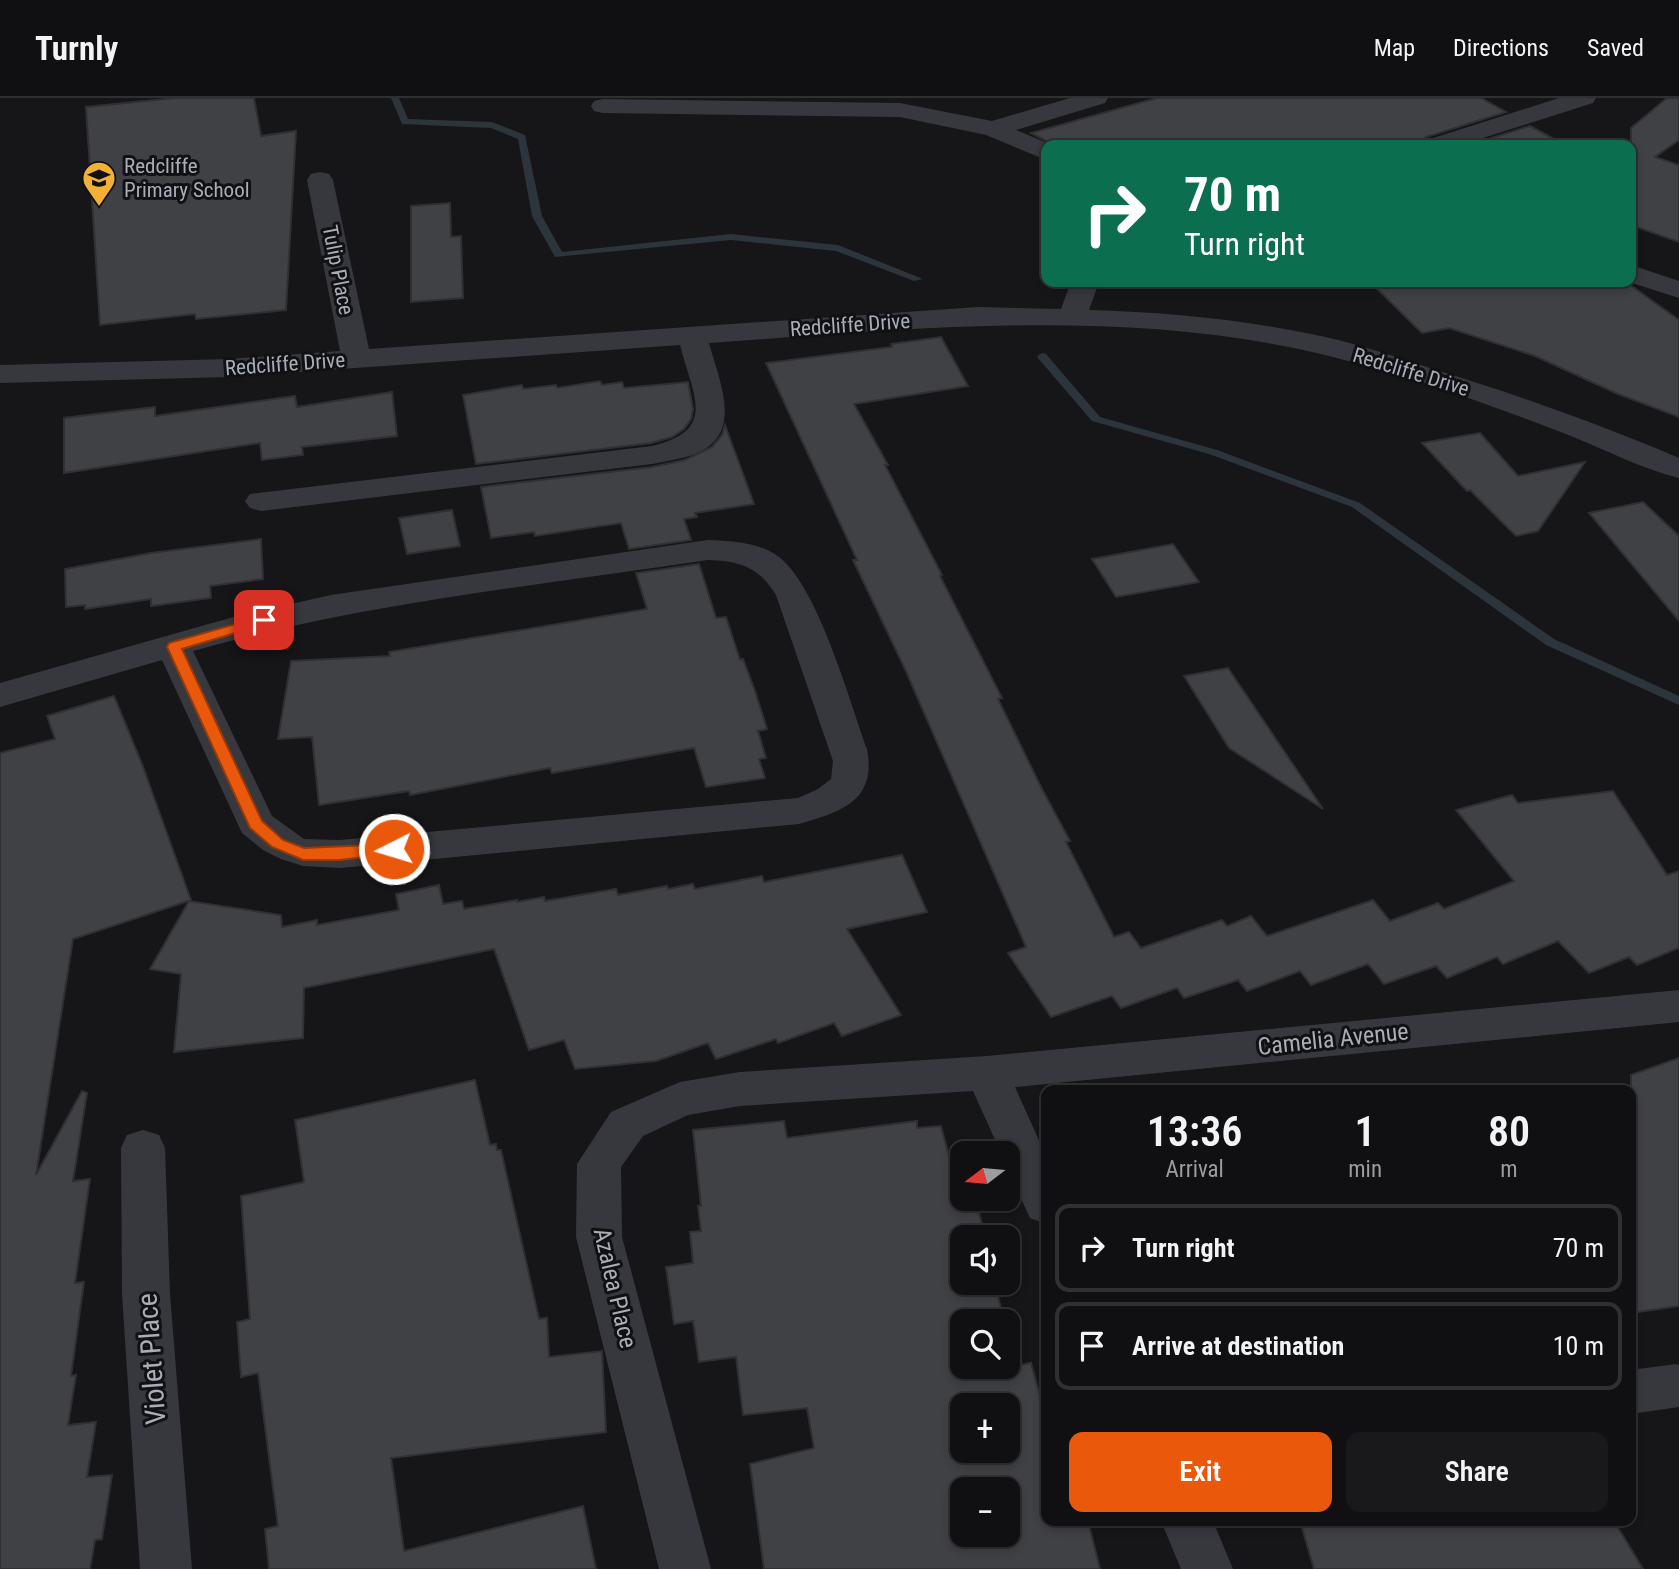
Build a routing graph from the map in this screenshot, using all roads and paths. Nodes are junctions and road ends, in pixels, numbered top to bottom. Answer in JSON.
{"nodes":[{"id":1,"x":1096,"y":98,"type":"edge"},
{"id":2,"x":1584,"y":98,"type":"edge"},
{"id":3,"x":603,"y":106,"type":"dead end"},
{"id":4,"x":993,"y":129,"type":"junction"},
{"id":5,"x":1452,"y":140,"type":"edge"},
{"id":6,"x":1041,"y":150,"type":"edge"},
{"id":7,"x":320,"y":180,"type":"dead end"},
{"id":8,"x":1636,"y":275,"type":"edge"},
{"id":9,"x":1083,"y":287,"type":"edge"},
{"id":10,"x":1679,"y":290,"type":"edge"},
{"id":11,"x":1073,"y":316,"type":"junction"},
{"id":12,"x":692,"y":335,"type":"junction"},
{"id":13,"x":356,"y":359,"type":"junction"},
{"id":14,"x":0,"y":374,"type":"edge"},
{"id":15,"x":1679,"y":469,"type":"edge"},
{"id":16,"x":261,"y":501,"type":"dead end"},
{"id":17,"x":174,"y":647,"type":"junction"},
{"id":18,"x":0,"y":695,"type":"edge"},
{"id":19,"x":1679,"y":1006,"type":"edge"},
{"id":20,"x":987,"y":1073,"type":"junction"},
{"id":21,"x":143,"y":1148,"type":"dead end"},
{"id":22,"x":1041,"y":1194,"type":"edge"},
{"id":23,"x":1189,"y":1526,"type":"edge"},
{"id":24,"x":166,"y":1569,"type":"edge"},
{"id":25,"x":685,"y":1569,"type":"edge"},
{"id":26,"x":1207,"y":1569,"type":"edge"}],
"edges":[{"from":1,"to":4,"type":"street"},
{"from":2,"to":5,"type":"street"},
{"from":3,"to":4,"type":"street"},
{"from":4,"to":6,"type":"street"},
{"from":7,"to":13,"type":"street","name":"Tulip Place"},
{"from":8,"to":10,"type":"street"},
{"from":9,"to":11,"type":"street"},
{"from":11,"to":12,"type":"street","name":"Redcliffe Drive"},
{"from":11,"to":15,"type":"street","name":"Redcliffe Drive"},
{"from":12,"to":13,"type":"street","name":"Redcliffe Drive"},
{"from":12,"to":16,"type":"street"},
{"from":13,"to":14,"type":"street","name":"Redcliffe Drive"},
{"from":17,"to":17,"type":"street"},
{"from":17,"to":18,"type":"street"},
{"from":19,"to":20,"type":"street","name":"Camelia Avenue"},
{"from":20,"to":22,"type":"street"},
{"from":20,"to":25,"type":"street","name":"Azalea Place"},
{"from":21,"to":24,"type":"street","name":"Violet Place"},
{"from":23,"to":26,"type":"street"}]}
